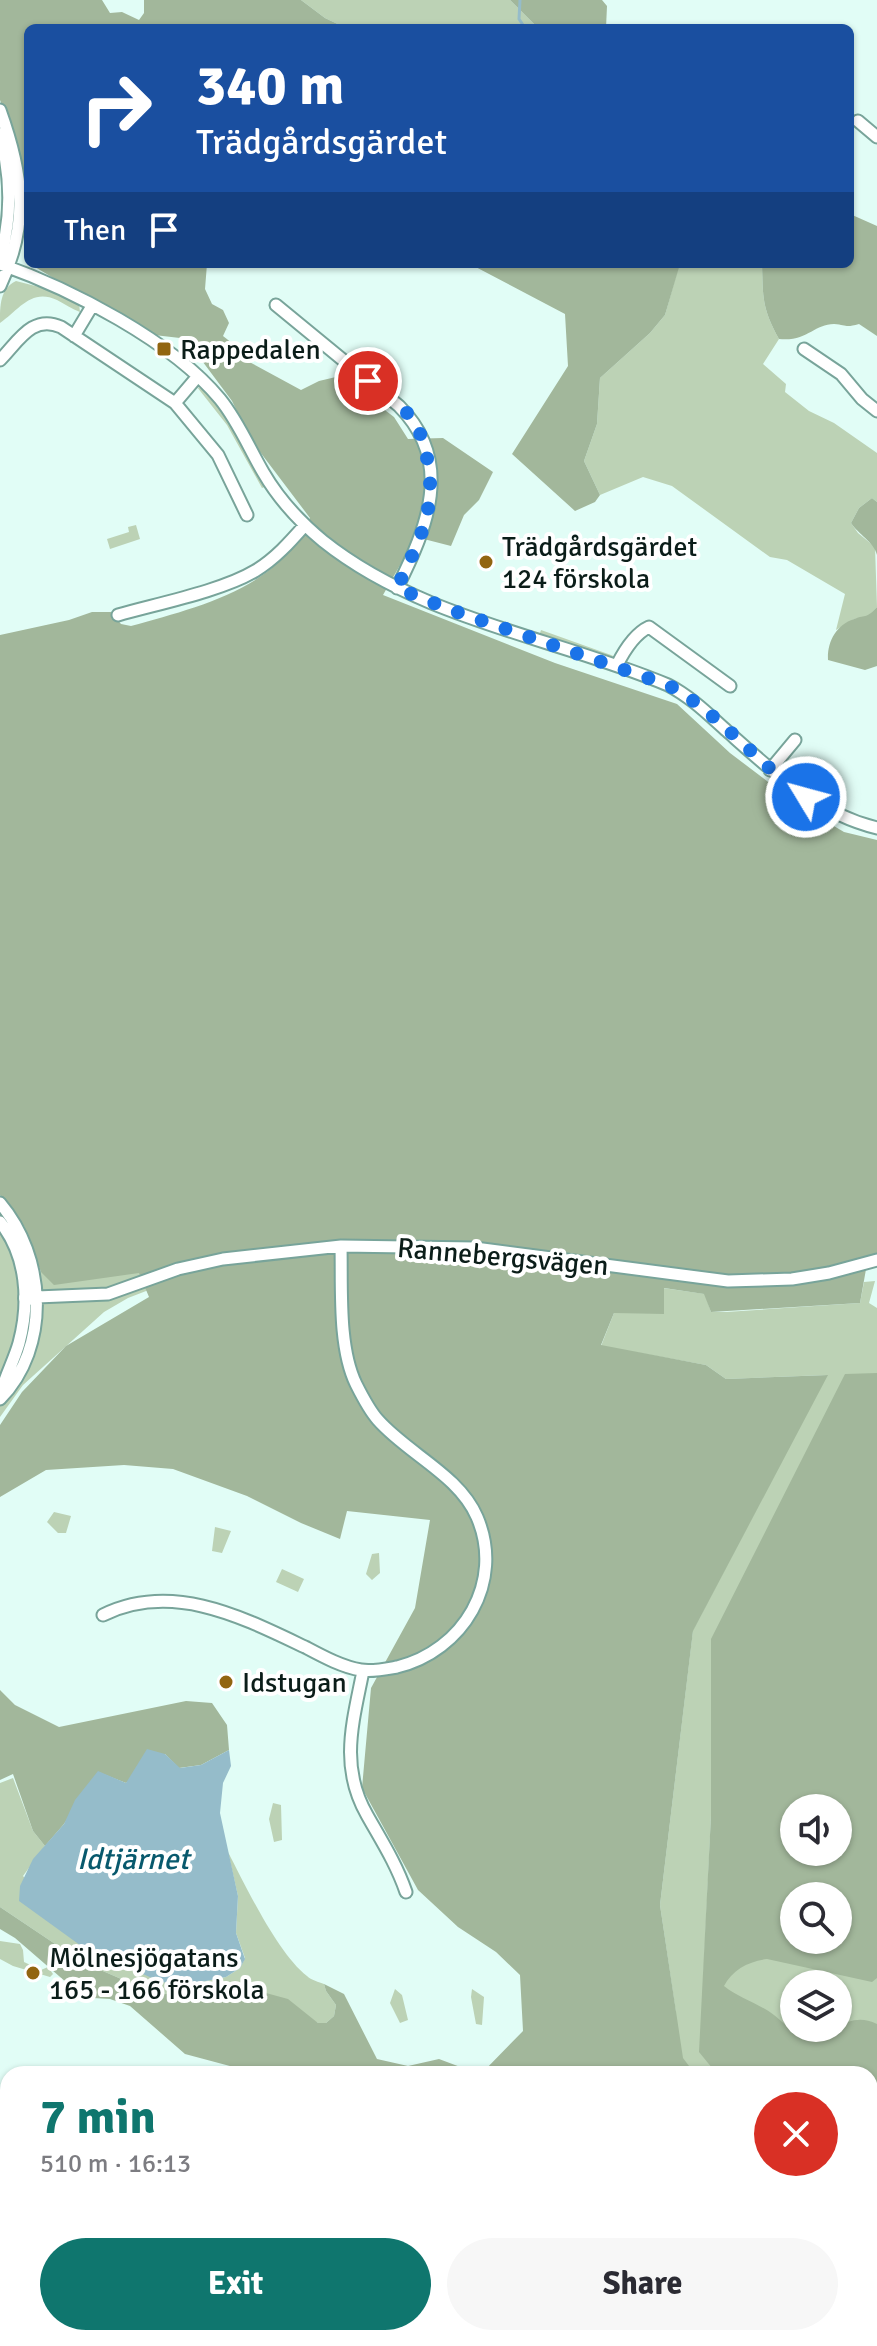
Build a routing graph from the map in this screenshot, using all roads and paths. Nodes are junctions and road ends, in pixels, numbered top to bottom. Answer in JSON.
{"nodes":[{"id":1,"x":0,"y":110,"type":"edge"},
{"id":2,"x":858,"y":121,"type":"dead end"},
{"id":3,"x":0,"y":134,"type":"edge"},
{"id":4,"x":877,"y":137,"type":"edge"},
{"id":5,"x":3,"y":263,"type":"edge"},
{"id":6,"x":0,"y":286,"type":"edge"},
{"id":7,"x":276,"y":305,"type":"dead end"},
{"id":8,"x":92,"y":306,"type":"junction"},
{"id":9,"x":74,"y":336,"type":"junction"},
{"id":10,"x":804,"y":349,"type":"dead end"},
{"id":11,"x":0,"y":360,"type":"edge"},
{"id":12,"x":198,"y":376,"type":"junction"},
{"id":13,"x":175,"y":403,"type":"junction"},
{"id":14,"x":877,"y":411,"type":"edge"},
{"id":15,"x":247,"y":515,"type":"dead end"},
{"id":16,"x":305,"y":525,"type":"junction"},
{"id":17,"x":397,"y":588,"type":"junction"},
{"id":18,"x":118,"y":615,"type":"dead end"},
{"id":19,"x":617,"y":665,"type":"junction"},
{"id":20,"x":730,"y":686,"type":"dead end"},
{"id":21,"x":795,"y":740,"type":"dead end"},
{"id":22,"x":770,"y":770,"type":"junction"},
{"id":23,"x":877,"y":828,"type":"edge"},
{"id":24,"x":0,"y":1203,"type":"edge"},
{"id":25,"x":0,"y":1222,"type":"edge"},
{"id":26,"x":341,"y":1246,"type":"junction"},
{"id":27,"x":877,"y":1260,"type":"edge"},
{"id":28,"x":31,"y":1298,"type":"junction"},
{"id":29,"x":0,"y":1398,"type":"edge"},
{"id":30,"x":103,"y":1615,"type":"dead end"},
{"id":31,"x":363,"y":1671,"type":"junction"},
{"id":32,"x":406,"y":1892,"type":"dead end"}],
"edges":[{"from":1,"to":5,"type":"street"},
{"from":2,"to":4,"type":"street"},
{"from":3,"to":5,"type":"street"},
{"from":5,"to":6,"type":"street"},
{"from":5,"to":8,"type":"street"},
{"from":7,"to":17,"type":"street"},
{"from":8,"to":9,"type":"street"},
{"from":8,"to":12,"type":"street"},
{"from":9,"to":11,"type":"street"},
{"from":9,"to":13,"type":"street"},
{"from":10,"to":14,"type":"street"},
{"from":12,"to":13,"type":"street"},
{"from":12,"to":16,"type":"street"},
{"from":13,"to":15,"type":"street"},
{"from":16,"to":17,"type":"street"},
{"from":16,"to":18,"type":"street"},
{"from":17,"to":19,"type":"street"},
{"from":19,"to":20,"type":"street"},
{"from":19,"to":22,"type":"street"},
{"from":21,"to":22,"type":"street"},
{"from":22,"to":23,"type":"street"},
{"from":24,"to":28,"type":"street"},
{"from":25,"to":28,"type":"street"},
{"from":26,"to":27,"type":"street","name":"Rannebergsvägen"},
{"from":26,"to":28,"type":"street","name":"Rannebergsvägen"},
{"from":26,"to":31,"type":"street"},
{"from":28,"to":29,"type":"street"},
{"from":30,"to":31,"type":"street"},
{"from":31,"to":32,"type":"street"}]}
